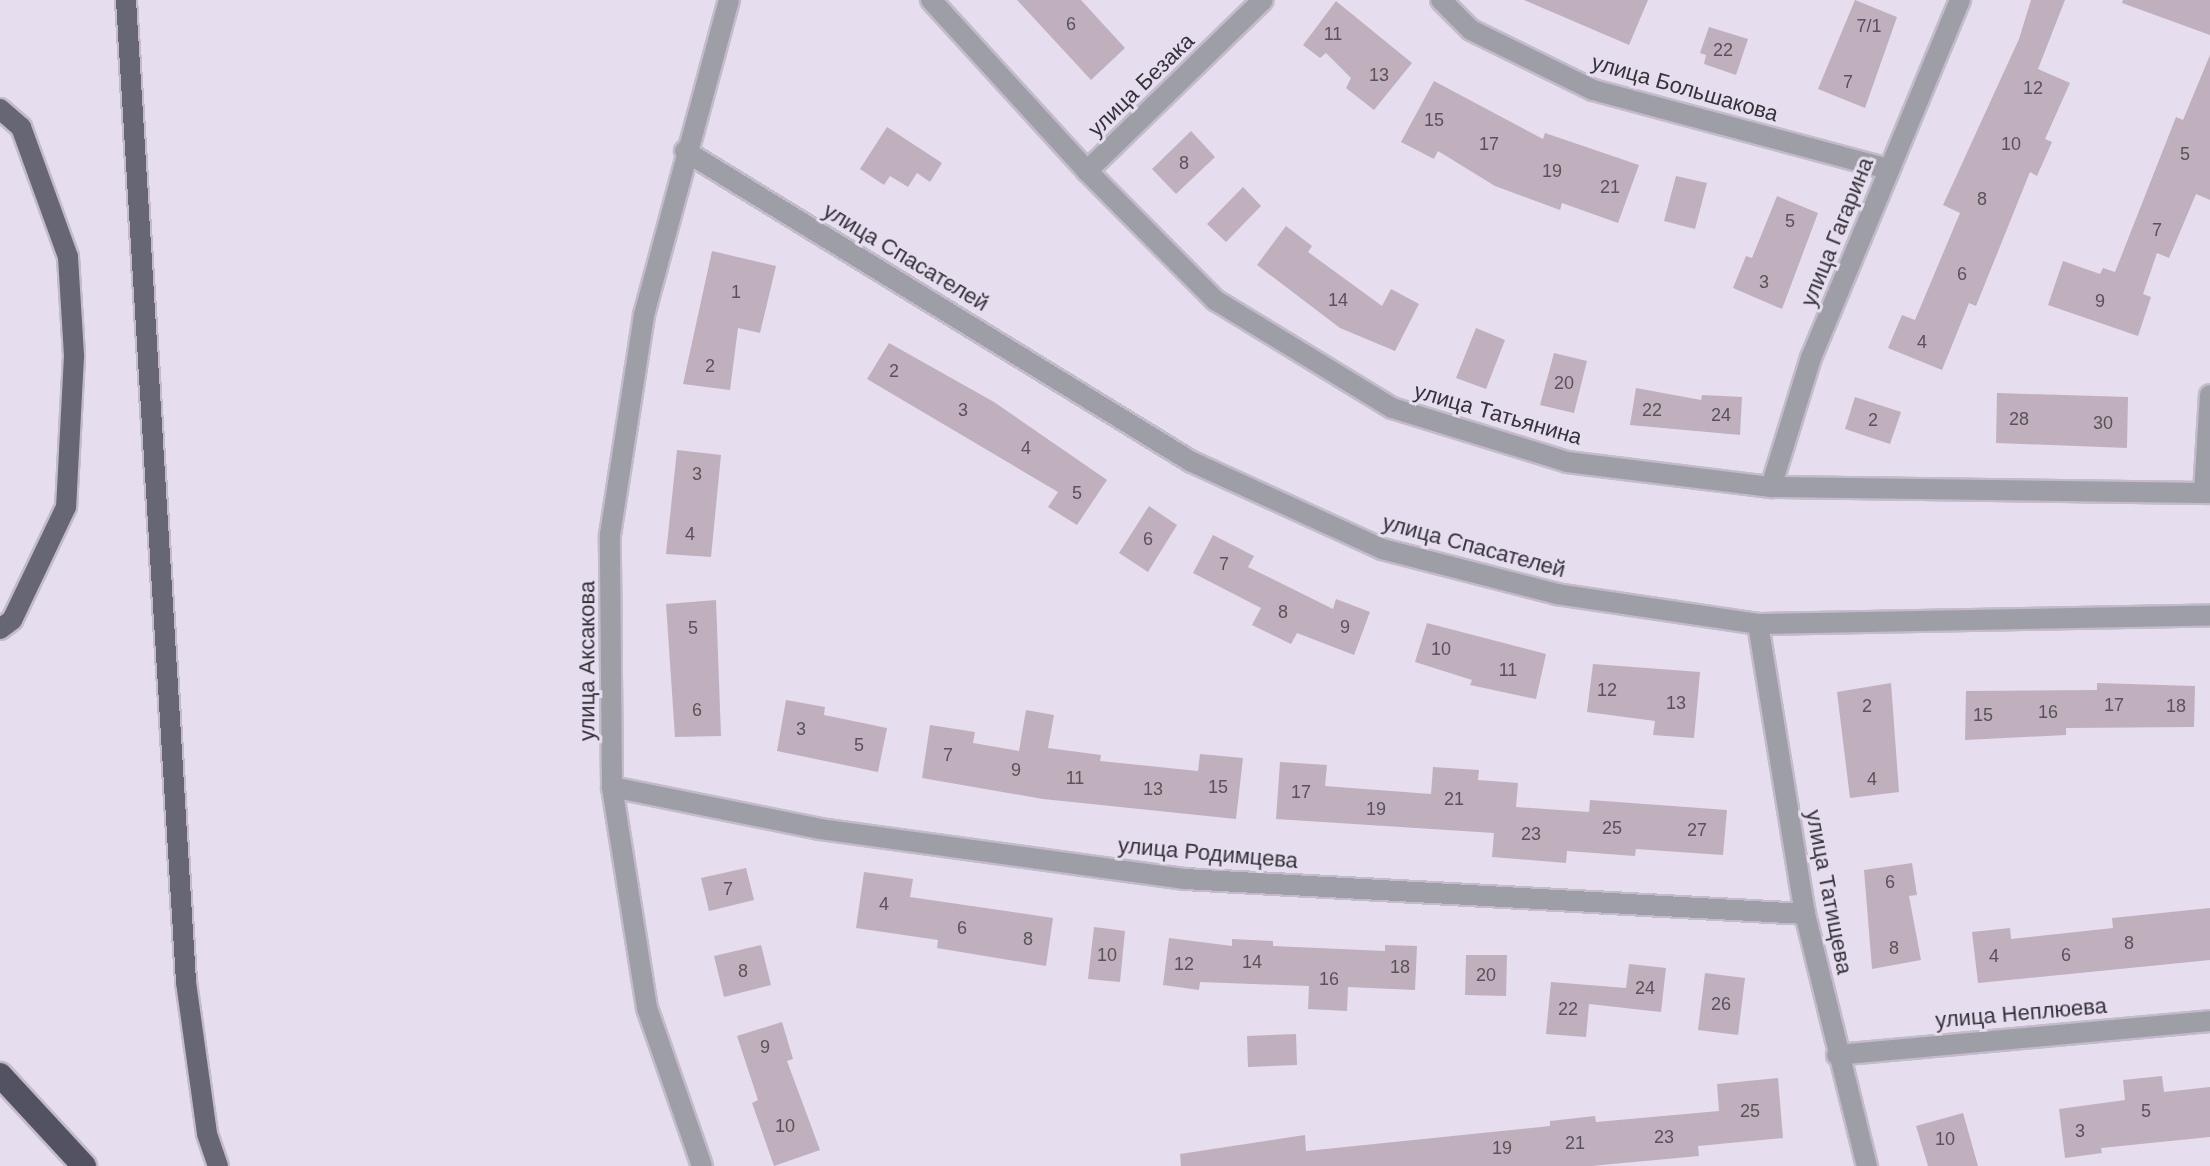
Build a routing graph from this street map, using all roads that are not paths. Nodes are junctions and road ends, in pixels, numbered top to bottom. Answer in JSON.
{"nodes":[{"id":1,"x":126,"y":0,"type":"edge"},
{"id":2,"x":729,"y":0,"type":"edge"},
{"id":3,"x":931,"y":0,"type":"edge"},
{"id":4,"x":1263,"y":0,"type":"edge"},
{"id":5,"x":1441,"y":0,"type":"edge"},
{"id":6,"x":1960,"y":0,"type":"edge"},
{"id":7,"x":0,"y":109,"type":"edge"},
{"id":8,"x":685,"y":151,"type":"junction"},
{"id":9,"x":1888,"y":169,"type":"junction"},
{"id":10,"x":1087,"y":171,"type":"junction"},
{"id":11,"x":2210,"y":395,"type":"edge"},
{"id":12,"x":1771,"y":487,"type":"junction"},
{"id":13,"x":2207,"y":493,"type":"edge"},
{"id":14,"x":2210,"y":615,"type":"edge"},
{"id":15,"x":1758,"y":624,"type":"junction"},
{"id":16,"x":0,"y":629,"type":"edge"},
{"id":17,"x":612,"y":787,"type":"junction"},
{"id":18,"x":1805,"y":914,"type":"junction"},
{"id":19,"x":2210,"y":1021,"type":"edge"},
{"id":20,"x":1837,"y":1055,"type":"junction"},
{"id":21,"x":0,"y":1075,"type":"edge"},
{"id":22,"x":84,"y":1166,"type":"edge"},
{"id":23,"x":218,"y":1166,"type":"edge"},
{"id":24,"x":702,"y":1166,"type":"edge"},
{"id":25,"x":1867,"y":1166,"type":"edge"}],
"edges":[{"from":1,"to":23,"type":"main road"},
{"from":2,"to":8,"type":"street","name":"улица Аксакова"},
{"from":3,"to":10,"type":"street","name":"улица Татьянина"},
{"from":4,"to":10,"type":"street","name":"улица Безака"},
{"from":5,"to":9,"type":"street","name":"улица Большакова"},
{"from":6,"to":9,"type":"street","name":"улица Гагарина"},
{"from":7,"to":16,"type":"main road"},
{"from":8,"to":15,"type":"street","name":"улица Спасателей"},
{"from":8,"to":17,"type":"street","name":"улица Аксакова"},
{"from":9,"to":12,"type":"street","name":"улица Гагарина"},
{"from":10,"to":12,"type":"street","name":"улица Татьянина"},
{"from":11,"to":13,"type":"street"},
{"from":12,"to":13,"type":"street","name":"улица Татьянина"},
{"from":14,"to":15,"type":"street","name":"улица Спасателей"},
{"from":15,"to":18,"type":"street","name":"улица Татищева"},
{"from":17,"to":18,"type":"street","name":"улица Родимцева"},
{"from":17,"to":24,"type":"street","name":"улица Аксакова"},
{"from":18,"to":20,"type":"street","name":"улица Татищева"},
{"from":19,"to":20,"type":"street","name":"улица Неплюева"},
{"from":20,"to":25,"type":"street","name":"улица Татищева"},
{"from":21,"to":22,"type":"highway"}]}
